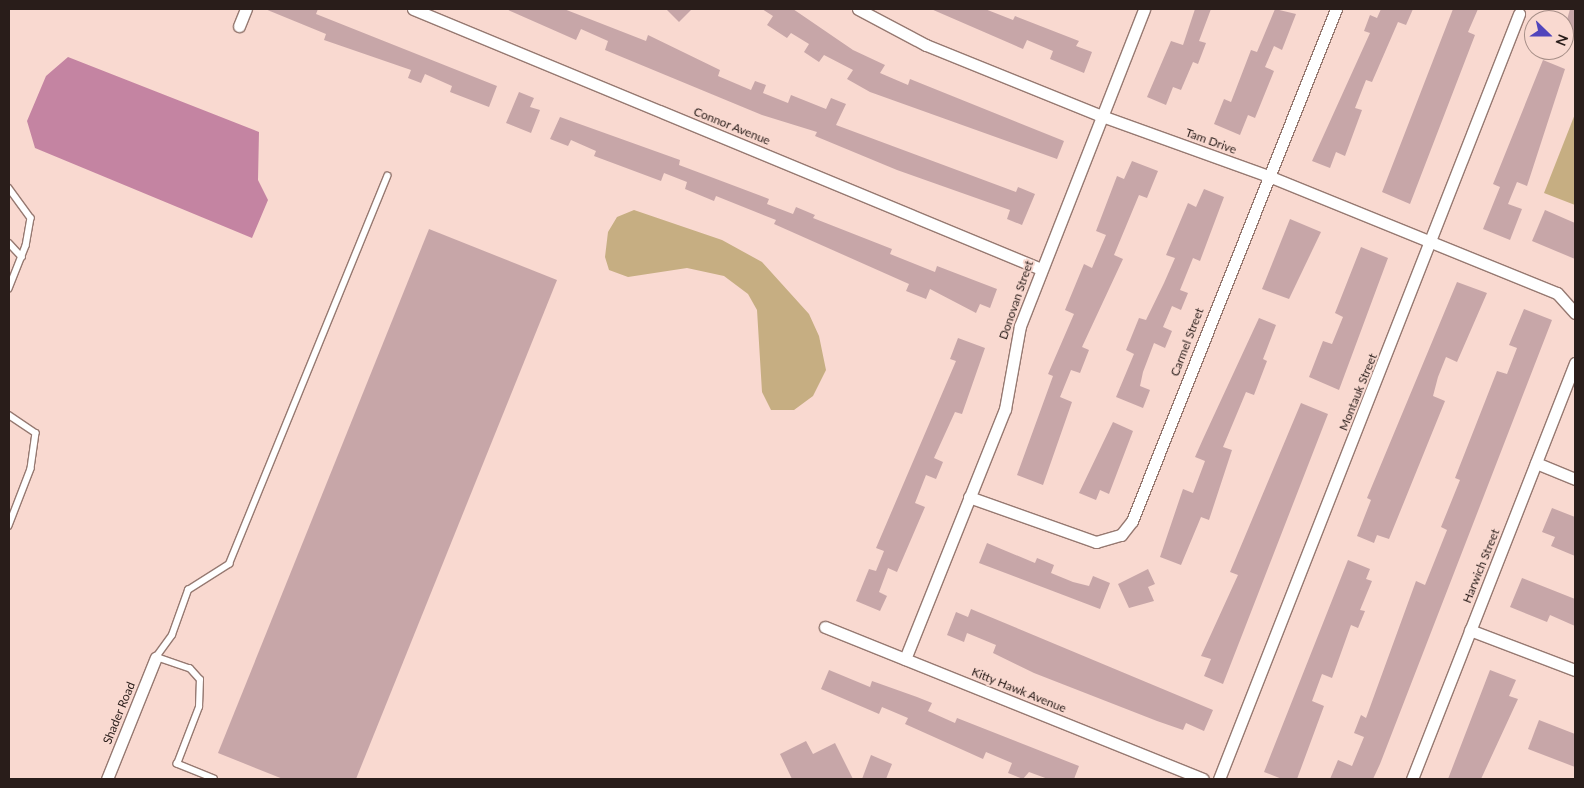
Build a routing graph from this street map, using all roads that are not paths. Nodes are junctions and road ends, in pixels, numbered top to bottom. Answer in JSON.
{"nodes":[{"id":1,"x":246,"y":9,"type":"edge"},
{"id":2,"x":412,"y":9,"type":"edge"},
{"id":3,"x":858,"y":9,"type":"edge"},
{"id":4,"x":1144,"y":9,"type":"edge"},
{"id":5,"x":1336,"y":9,"type":"edge"},
{"id":6,"x":1519,"y":14,"type":"dead end"},
{"id":7,"x":239,"y":26,"type":"dead end"},
{"id":8,"x":1099,"y":115,"type":"junction"},
{"id":9,"x":1266,"y":175,"type":"junction"},
{"id":10,"x":387,"y":176,"type":"dead end"},
{"id":11,"x":9,"y":188,"type":"edge"},
{"id":12,"x":1432,"y":242,"type":"junction"},
{"id":13,"x":9,"y":243,"type":"edge"},
{"id":14,"x":22,"y":257,"type":"junction"},
{"id":15,"x":1041,"y":269,"type":"junction"},
{"id":16,"x":9,"y":289,"type":"edge"},
{"id":17,"x":1575,"y":313,"type":"edge"},
{"id":18,"x":1575,"y":363,"type":"edge"},
{"id":19,"x":9,"y":415,"type":"edge"},
{"id":20,"x":1536,"y":463,"type":"junction"},
{"id":21,"x":1575,"y":479,"type":"edge"},
{"id":22,"x":970,"y":497,"type":"junction"},
{"id":23,"x":9,"y":526,"type":"edge"},
{"id":24,"x":825,"y":627,"type":"dead end"},
{"id":25,"x":1470,"y":630,"type":"junction"},
{"id":26,"x":156,"y":657,"type":"junction"},
{"id":27,"x":905,"y":659,"type":"junction"},
{"id":28,"x":1575,"y":670,"type":"edge"},
{"id":29,"x":107,"y":779,"type":"edge"},
{"id":30,"x":214,"y":779,"type":"edge"},
{"id":31,"x":1203,"y":779,"type":"edge"},
{"id":32,"x":1220,"y":779,"type":"edge"},
{"id":33,"x":1412,"y":779,"type":"edge"}],
"edges":[{"from":1,"to":7,"type":"street"},
{"from":2,"to":15,"type":"street","name":"Connor Avenue"},
{"from":3,"to":8,"type":"street","name":"Tam Drive"},
{"from":4,"to":8,"type":"street","name":"Donovan Street"},
{"from":5,"to":9,"type":"street","name":"Carmel Street"},
{"from":6,"to":12,"type":"street","name":"Montauk Street"},
{"from":8,"to":9,"type":"street","name":"Tam Drive"},
{"from":8,"to":15,"type":"street","name":"Donovan Street"},
{"from":9,"to":12,"type":"street","name":"Tam Drive"},
{"from":9,"to":22,"type":"street","name":"Carmel Street"},
{"from":10,"to":26,"type":"lane"},
{"from":11,"to":14,"type":"lane"},
{"from":12,"to":17,"type":"street","name":"Tam Drive"},
{"from":12,"to":32,"type":"street","name":"Montauk Street"},
{"from":13,"to":14,"type":"lane"},
{"from":14,"to":16,"type":"lane"},
{"from":15,"to":22,"type":"street","name":"Donovan Street"},
{"from":18,"to":20,"type":"street","name":"Harwich Street"},
{"from":19,"to":23,"type":"lane"},
{"from":20,"to":21,"type":"street"},
{"from":20,"to":25,"type":"street","name":"Harwich Street"},
{"from":22,"to":27,"type":"street","name":"Donovan Street"},
{"from":24,"to":27,"type":"street","name":"Kitty Hawk Avenue"},
{"from":25,"to":28,"type":"street"},
{"from":25,"to":33,"type":"street","name":"Harwich Street"},
{"from":26,"to":29,"type":"street","name":"Shader Road"},
{"from":26,"to":30,"type":"lane"},
{"from":27,"to":31,"type":"street","name":"Kitty Hawk Avenue"}]}
